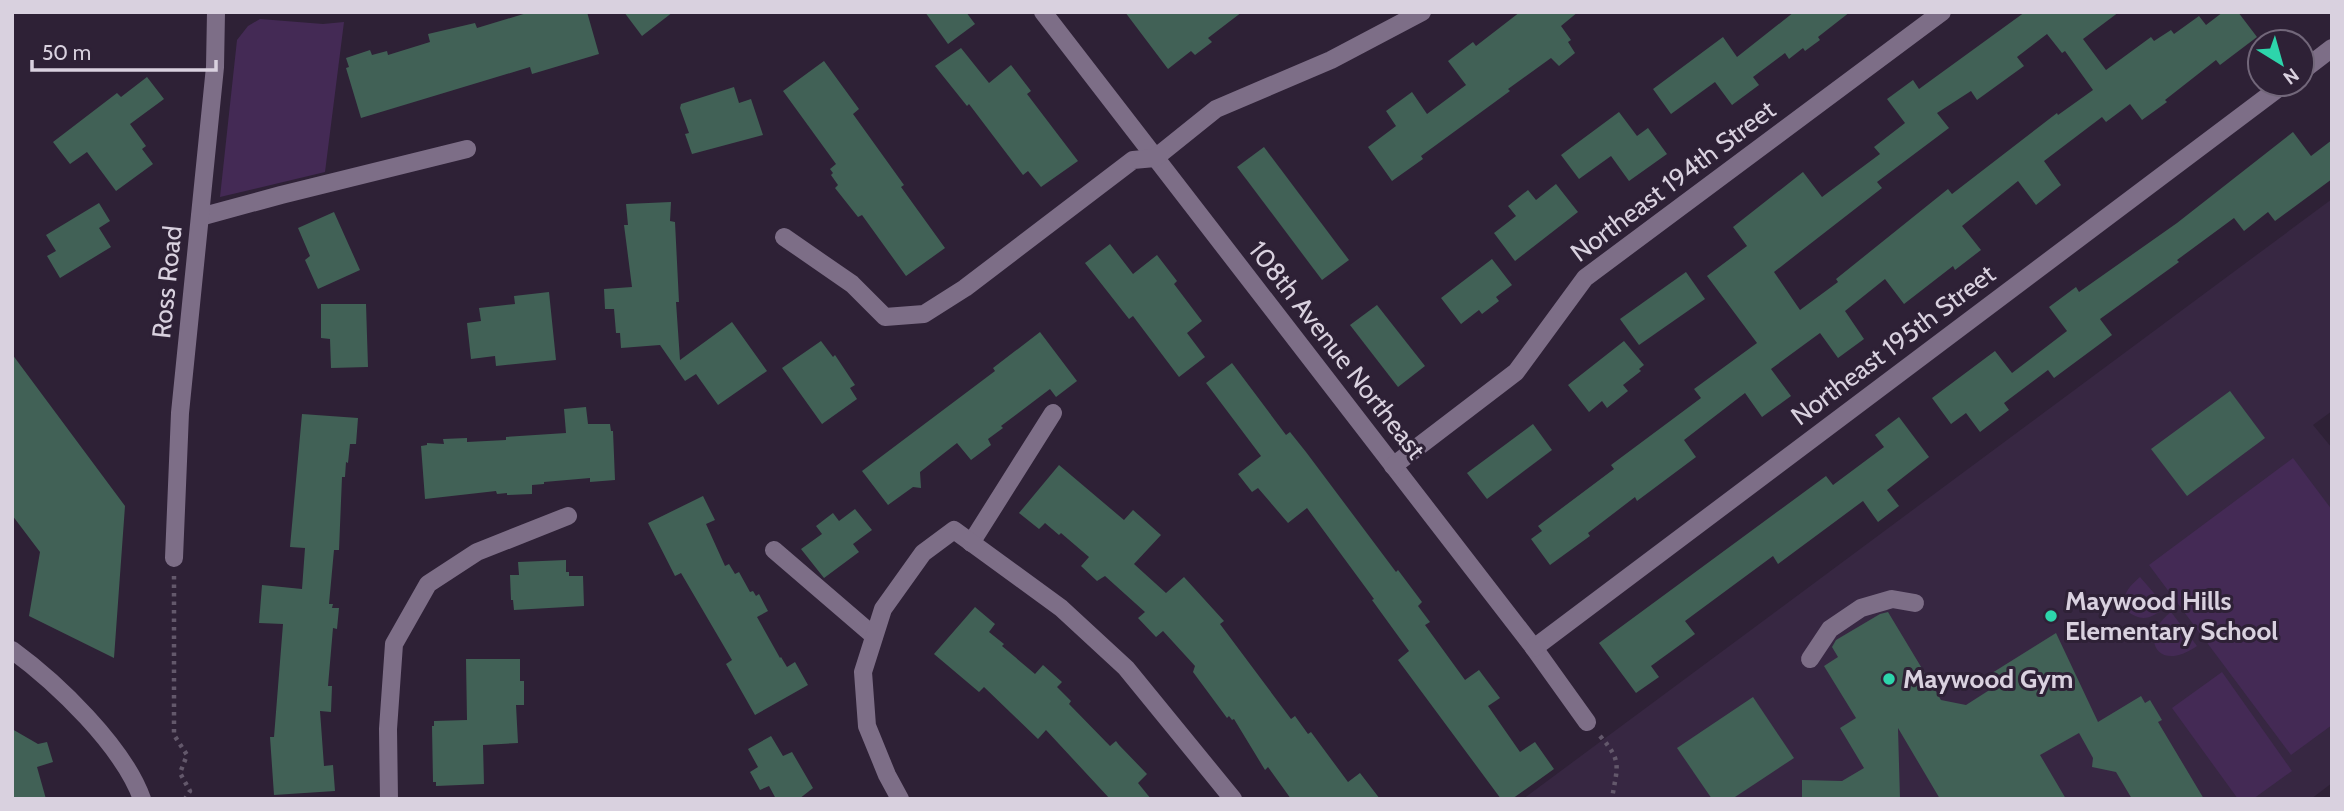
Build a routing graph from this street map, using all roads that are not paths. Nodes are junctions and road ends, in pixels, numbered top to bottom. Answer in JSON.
{"nodes":[{"id":1,"x":216,"y":12,"type":"edge"},
{"id":2,"x":1043,"y":12,"type":"edge"},
{"id":3,"x":1422,"y":12,"type":"edge"},
{"id":4,"x":1942,"y":12,"type":"edge"},
{"id":5,"x":2332,"y":48,"type":"edge"},
{"id":6,"x":2316,"y":60,"type":"edge"},
{"id":7,"x":2265,"y":98,"type":"edge"},
{"id":8,"x":467,"y":149,"type":"dead end"},
{"id":9,"x":1155,"y":158,"type":"junction"},
{"id":10,"x":200,"y":217,"type":"junction"},
{"id":11,"x":784,"y":237,"type":"dead end"},
{"id":12,"x":1053,"y":413,"type":"dead end"},
{"id":13,"x":1393,"y":466,"type":"junction"},
{"id":14,"x":568,"y":516,"type":"dead end"},
{"id":15,"x":971,"y":542,"type":"junction"},
{"id":16,"x":774,"y":550,"type":"dead end"},
{"id":17,"x":174,"y":558,"type":"road end"},
{"id":18,"x":1914,"y":603,"type":"dead end"},
{"id":19,"x":874,"y":636,"type":"junction"},
{"id":20,"x":1534,"y":648,"type":"junction"},
{"id":21,"x":12,"y":650,"type":"edge"},
{"id":22,"x":1810,"y":659,"type":"dead end"},
{"id":23,"x":1587,"y":722,"type":"road end"},
{"id":24,"x":142,"y":799,"type":"edge"},
{"id":25,"x":389,"y":799,"type":"edge"},
{"id":26,"x":900,"y":799,"type":"edge"},
{"id":27,"x":1233,"y":799,"type":"edge"}],
"edges":[{"from":1,"to":10,"type":"street","name":"Ross Road"},
{"from":2,"to":9,"type":"street","name":"108th Avenue Northeast"},
{"from":3,"to":9,"type":"street"},
{"from":4,"to":13,"type":"street","name":"Northeast 194th Street"},
{"from":5,"to":6,"type":"street"},
{"from":7,"to":20,"type":"street","name":"Northeast 195th Street"},
{"from":8,"to":10,"type":"street"},
{"from":9,"to":11,"type":"street"},
{"from":9,"to":13,"type":"street","name":"108th Avenue Northeast"},
{"from":10,"to":17,"type":"street","name":"Ross Road"},
{"from":12,"to":15,"type":"street"},
{"from":13,"to":20,"type":"street","name":"108th Avenue Northeast"},
{"from":14,"to":25,"type":"street"},
{"from":15,"to":19,"type":"street"},
{"from":15,"to":27,"type":"street"},
{"from":16,"to":19,"type":"street"},
{"from":18,"to":22,"type":"street"},
{"from":19,"to":26,"type":"street"},
{"from":20,"to":23,"type":"street","name":"108th Avenue Northeast"},
{"from":21,"to":24,"type":"street"}]}
